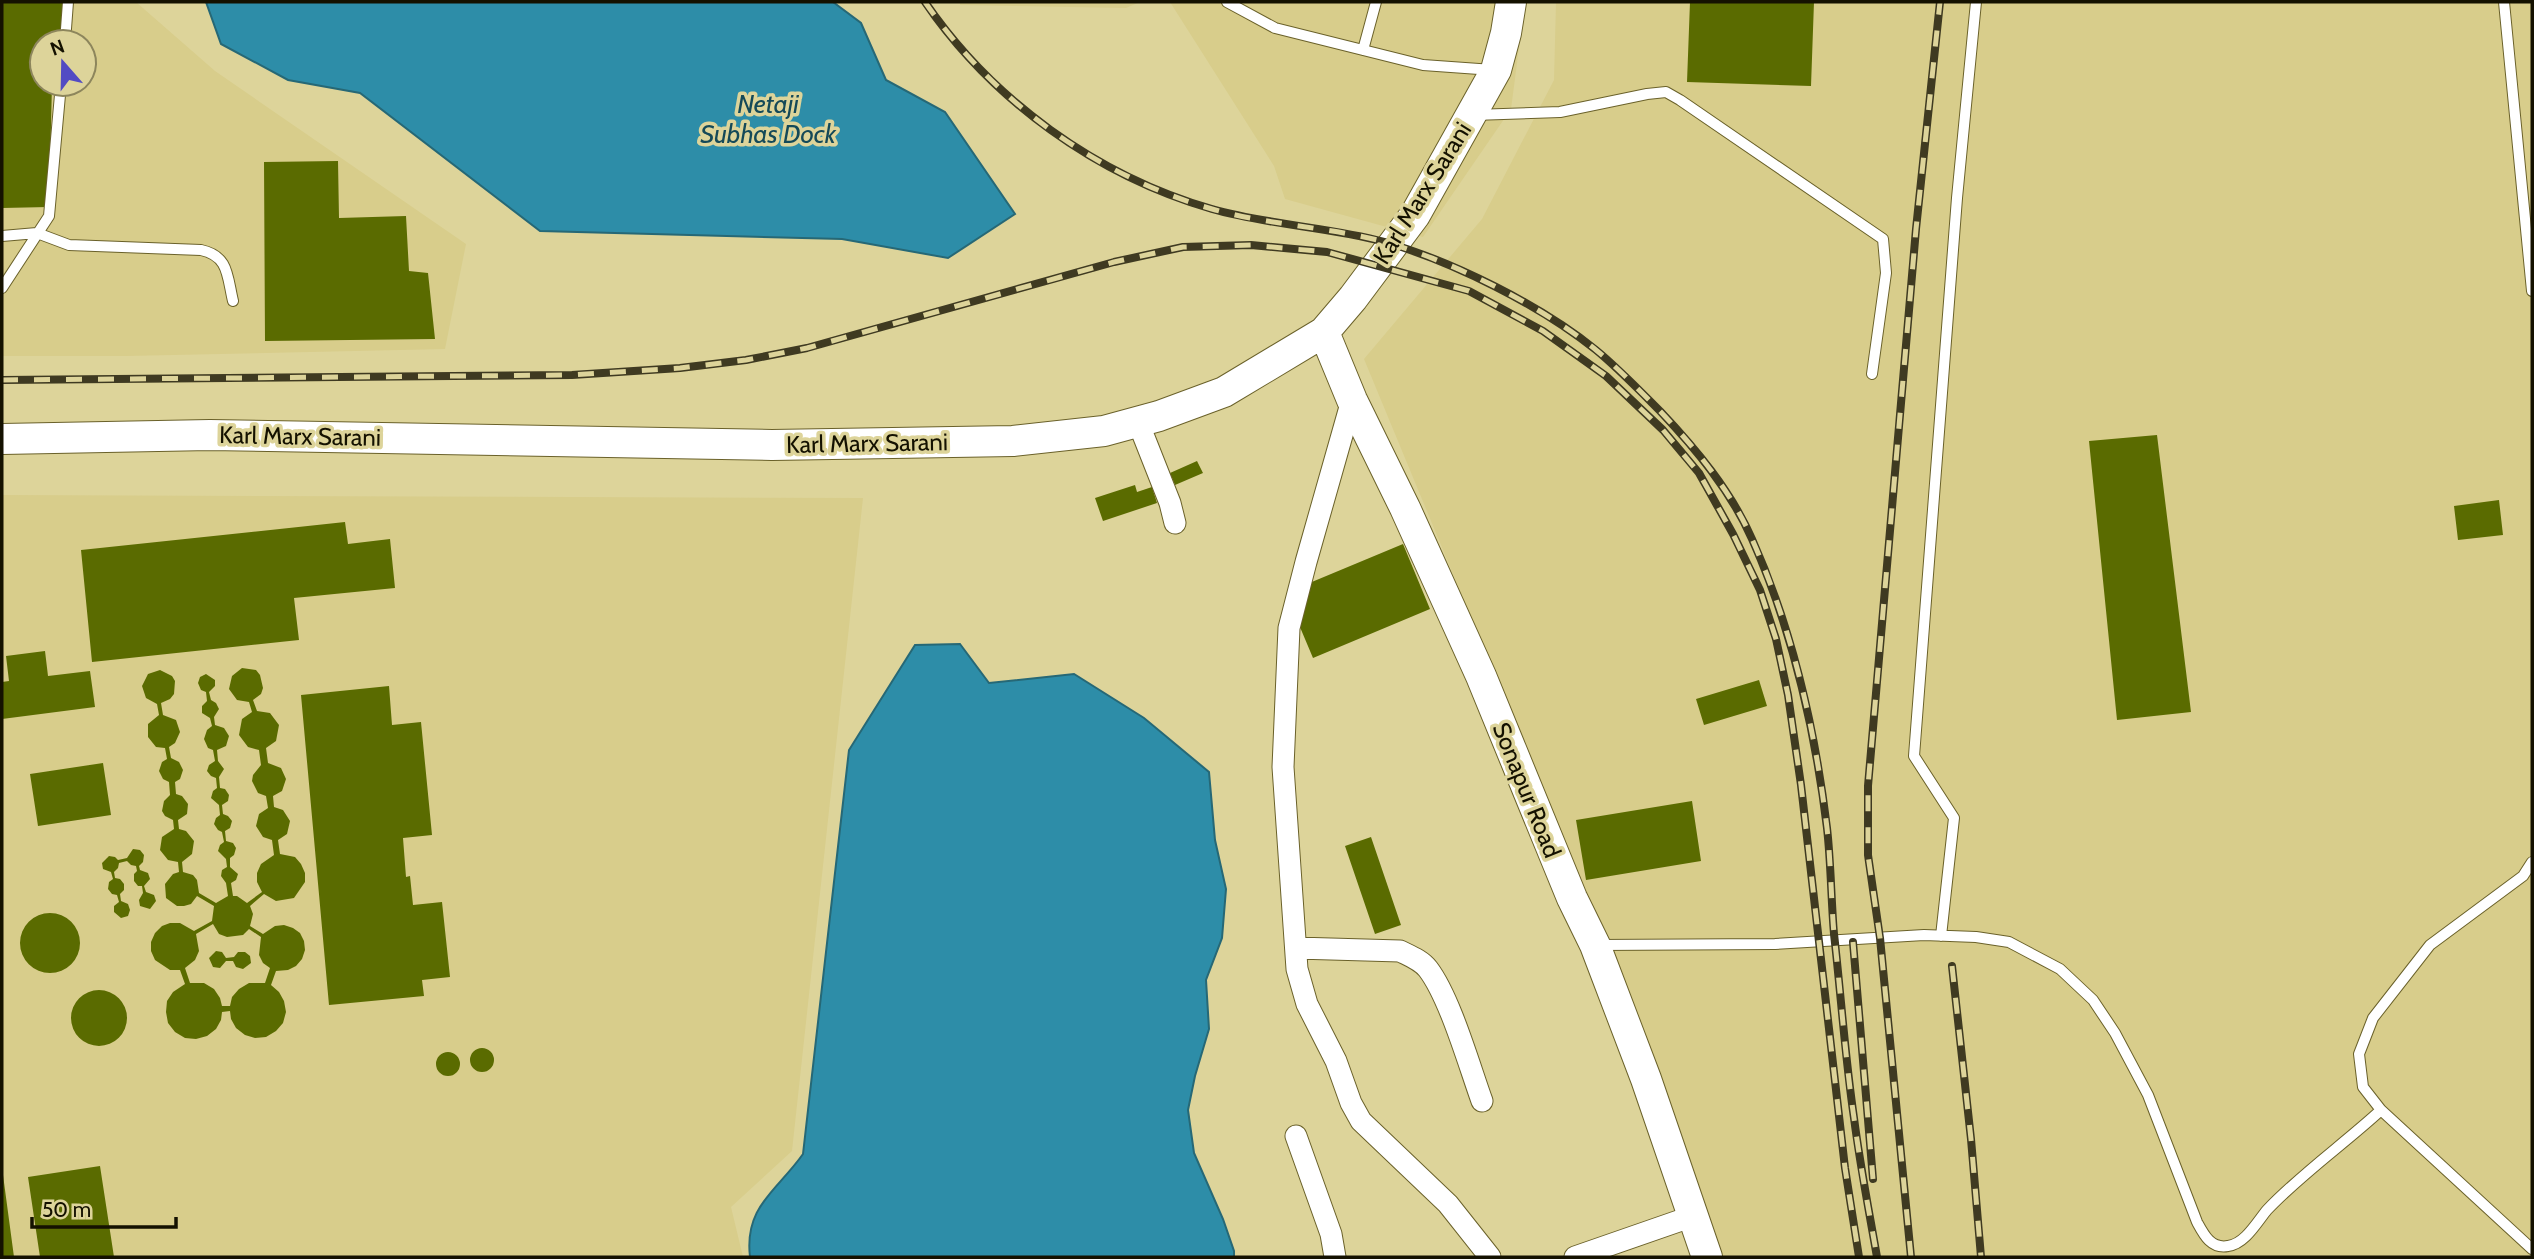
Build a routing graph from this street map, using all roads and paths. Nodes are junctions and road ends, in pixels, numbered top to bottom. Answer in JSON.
{"nodes":[{"id":1,"x":68,"y":2,"type":"edge"},
{"id":2,"x":1227,"y":2,"type":"edge"},
{"id":3,"x":1376,"y":2,"type":"edge"},
{"id":4,"x":1511,"y":2,"type":"edge"},
{"id":5,"x":1976,"y":2,"type":"edge"},
{"id":6,"x":2504,"y":2,"type":"edge"},
{"id":7,"x":66,"y":28,"type":"edge"},
{"id":8,"x":1363,"y":50,"type":"junction"},
{"id":9,"x":1496,"y":70,"type":"junction"},
{"id":10,"x":60,"y":98,"type":"edge"},
{"id":11,"x":1471,"y":115,"type":"junction"},
{"id":12,"x":37,"y":233,"type":"junction"},
{"id":13,"x":2,"y":236,"type":"edge"},
{"id":14,"x":2,"y":288,"type":"edge"},
{"id":15,"x":2532,"y":291,"type":"edge"},
{"id":16,"x":233,"y":301,"type":"dead end"},
{"id":17,"x":1324,"y":332,"type":"junction"},
{"id":18,"x":1872,"y":374,"type":"dead end"},
{"id":19,"x":1352,"y":400,"type":"junction"},
{"id":20,"x":1138,"y":422,"type":"junction"},
{"id":21,"x":2,"y":439,"type":"edge"},
{"id":22,"x":1175,"y":523,"type":"dead end"},
{"id":23,"x":2532,"y":862,"type":"edge"},
{"id":24,"x":1941,"y":936,"type":"junction"},
{"id":25,"x":1594,"y":945,"type":"junction"},
{"id":26,"x":1296,"y":948,"type":"junction"},
{"id":27,"x":1482,"y":1101,"type":"dead end"},
{"id":28,"x":2381,"y":1110,"type":"junction"},
{"id":29,"x":1296,"y":1136,"type":"dead end"},
{"id":30,"x":1693,"y":1216,"type":"junction"},
{"id":31,"x":2532,"y":1250,"type":"edge"},
{"id":32,"x":1335,"y":1257,"type":"edge"},
{"id":33,"x":1490,"y":1257,"type":"edge"},
{"id":34,"x":1575,"y":1257,"type":"edge"},
{"id":35,"x":1707,"y":1257,"type":"edge"}],
"edges":[{"from":1,"to":7,"type":"lane"},
{"from":2,"to":8,"type":"lane"},
{"from":3,"to":8,"type":"lane"},
{"from":4,"to":9,"type":"main road","name":"Karl Marx Sarani"},
{"from":5,"to":24,"type":"lane"},
{"from":6,"to":15,"type":"lane"},
{"from":8,"to":9,"type":"lane"},
{"from":9,"to":11,"type":"main road","name":"Karl Marx Sarani"},
{"from":10,"to":12,"type":"lane"},
{"from":11,"to":17,"type":"main road","name":"Karl Marx Sarani"},
{"from":11,"to":18,"type":"lane"},
{"from":12,"to":13,"type":"lane"},
{"from":12,"to":14,"type":"lane"},
{"from":12,"to":16,"type":"lane"},
{"from":17,"to":19,"type":"main road","name":"Sonapur Road"},
{"from":17,"to":20,"type":"main road","name":"Karl Marx Sarani"},
{"from":19,"to":25,"type":"main road","name":"Sonapur Road"},
{"from":19,"to":26,"type":"street"},
{"from":20,"to":21,"type":"main road","name":"Karl Marx Sarani"},
{"from":20,"to":22,"type":"street"},
{"from":23,"to":28,"type":"lane"},
{"from":24,"to":25,"type":"lane"},
{"from":24,"to":28,"type":"lane"},
{"from":25,"to":30,"type":"main road","name":"Sonapur Road"},
{"from":26,"to":27,"type":"street"},
{"from":26,"to":33,"type":"street"},
{"from":28,"to":31,"type":"lane"},
{"from":29,"to":32,"type":"street"},
{"from":30,"to":34,"type":"street"},
{"from":30,"to":35,"type":"main road","name":"Sonapur Road"}]}
